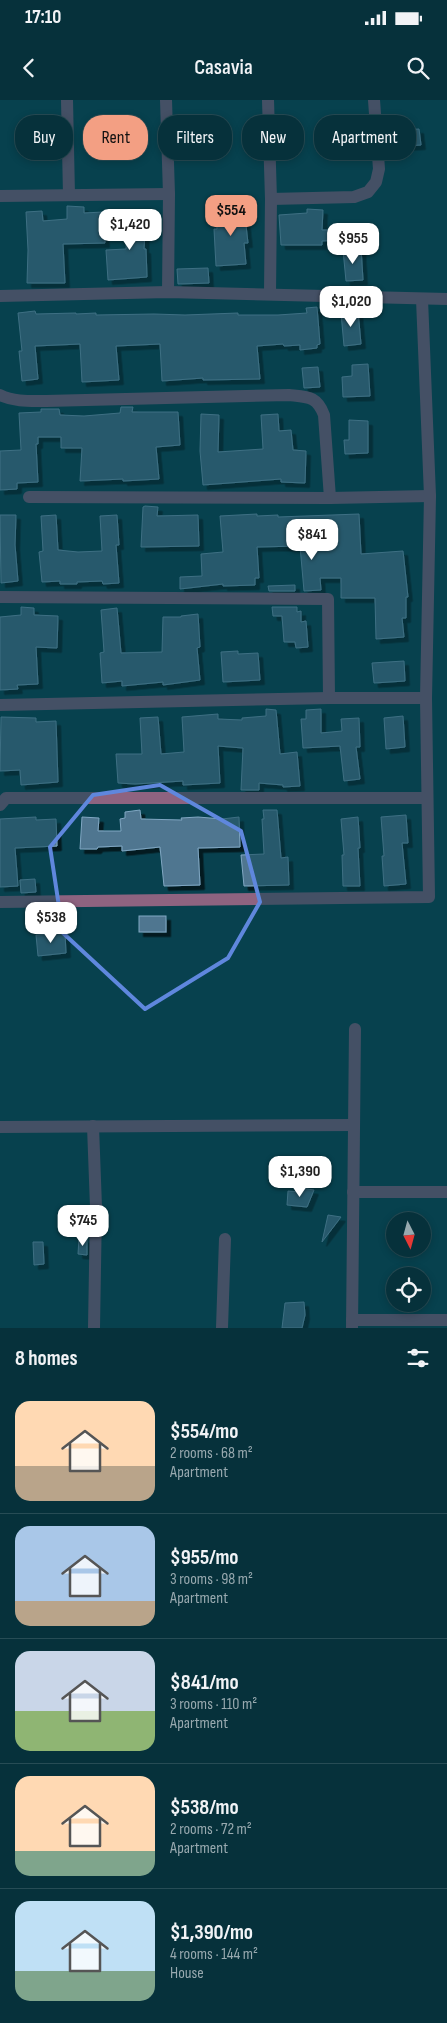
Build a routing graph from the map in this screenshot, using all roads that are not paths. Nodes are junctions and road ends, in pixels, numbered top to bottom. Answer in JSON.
{"nodes":[{"id":1,"x":67,"y":100,"type":"edge"},
{"id":2,"x":166,"y":100,"type":"edge"},
{"id":3,"x":268,"y":100,"type":"edge"},
{"id":4,"x":374,"y":100,"type":"edge"},
{"id":5,"x":69,"y":194,"type":"junction"},
{"id":6,"x":169,"y":194,"type":"junction"},
{"id":7,"x":0,"y":196,"type":"edge"},
{"id":8,"x":271,"y":199,"type":"junction"},
{"id":9,"x":168,"y":292,"type":"junction"},
{"id":10,"x":270,"y":293,"type":"junction"},
{"id":11,"x":0,"y":296,"type":"edge"},
{"id":12,"x":422,"y":299,"type":"junction"},
{"id":13,"x":447,"y":299,"type":"edge"},
{"id":14,"x":0,"y":395,"type":"edge"},
{"id":15,"x":430,"y":496,"type":"junction"},
{"id":16,"x":29,"y":497,"type":"dead end"},
{"id":17,"x":330,"y":498,"type":"junction"},
{"id":18,"x":0,"y":597,"type":"edge"},
{"id":19,"x":329,"y":698,"type":"junction"},
{"id":20,"x":426,"y":698,"type":"junction"},
{"id":21,"x":0,"y":705,"type":"edge"},
{"id":22,"x":427,"y":798,"type":"junction"},
{"id":23,"x":0,"y":805,"type":"edge"},
{"id":24,"x":0,"y":902,"type":"edge"},
{"id":25,"x":355,"y":1029,"type":"dead end"},
{"id":26,"x":354,"y":1125,"type":"junction"},
{"id":27,"x":93,"y":1126,"type":"junction"},
{"id":28,"x":0,"y":1127,"type":"edge"},
{"id":29,"x":353,"y":1192,"type":"junction"},
{"id":30,"x":447,"y":1192,"type":"edge"},
{"id":31,"x":225,"y":1239,"type":"dead end"},
{"id":32,"x":447,"y":1320,"type":"edge"},
{"id":33,"x":352,"y":1324,"type":"edge"},
{"id":34,"x":94,"y":1328,"type":"edge"},
{"id":35,"x":222,"y":1328,"type":"edge"}],
"edges":[{"from":1,"to":5,"type":"street"},
{"from":2,"to":6,"type":"street"},
{"from":3,"to":8,"type":"street"},
{"from":4,"to":8,"type":"street"},
{"from":5,"to":6,"type":"street"},
{"from":5,"to":7,"type":"street"},
{"from":6,"to":9,"type":"street"},
{"from":8,"to":10,"type":"street"},
{"from":9,"to":10,"type":"street"},
{"from":9,"to":11,"type":"street"},
{"from":10,"to":12,"type":"street"},
{"from":12,"to":13,"type":"street"},
{"from":12,"to":15,"type":"street"},
{"from":14,"to":17,"type":"street"},
{"from":15,"to":17,"type":"street"},
{"from":15,"to":20,"type":"street"},
{"from":16,"to":17,"type":"street"},
{"from":18,"to":19,"type":"street"},
{"from":19,"to":20,"type":"street"},
{"from":19,"to":21,"type":"street"},
{"from":20,"to":22,"type":"street"},
{"from":22,"to":23,"type":"street"},
{"from":22,"to":24,"type":"street"},
{"from":25,"to":26,"type":"street"},
{"from":26,"to":27,"type":"street"},
{"from":26,"to":29,"type":"street"},
{"from":27,"to":28,"type":"street"},
{"from":27,"to":34,"type":"street"},
{"from":29,"to":30,"type":"street"},
{"from":29,"to":33,"type":"street"},
{"from":31,"to":35,"type":"street"},
{"from":32,"to":33,"type":"street"}]}
